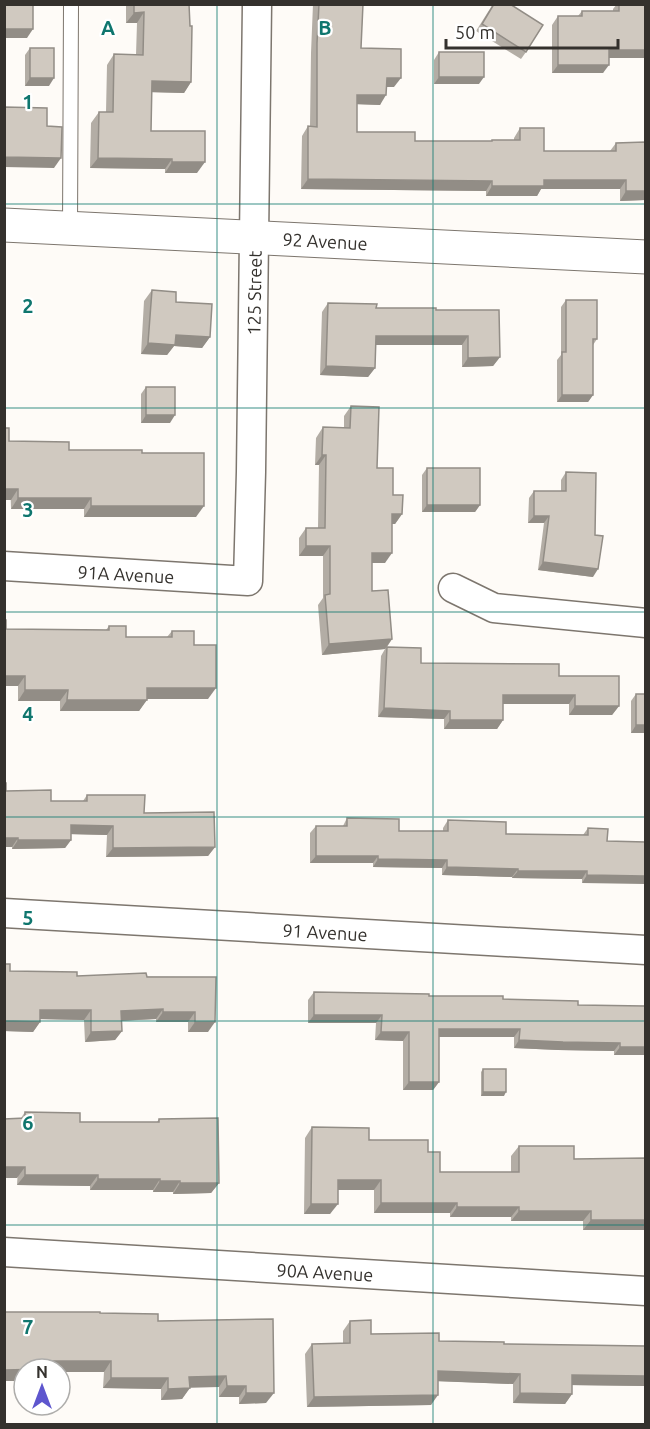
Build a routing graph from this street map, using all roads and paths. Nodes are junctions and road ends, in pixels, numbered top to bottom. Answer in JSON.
{"nodes":[{"id":1,"x":71,"y":4,"type":"edge"},
{"id":2,"x":257,"y":4,"type":"edge"},
{"id":3,"x":4,"y":225,"type":"edge"},
{"id":4,"x":70,"y":229,"type":"junction"},
{"id":5,"x":255,"y":238,"type":"junction"},
{"id":6,"x":645,"y":257,"type":"edge"},
{"id":7,"x":4,"y":566,"type":"edge"},
{"id":8,"x":248,"y":581,"type":"joint"},
{"id":9,"x":453,"y":588,"type":"dead end"},
{"id":10,"x":645,"y":623,"type":"edge"},
{"id":11,"x":4,"y":913,"type":"edge"},
{"id":12,"x":645,"y":950,"type":"edge"},
{"id":13,"x":4,"y":1252,"type":"edge"},
{"id":14,"x":645,"y":1291,"type":"edge"}],
"edges":[{"from":1,"to":4,"type":"lane"},
{"from":2,"to":5,"type":"street","name":"125 Street"},
{"from":3,"to":4,"type":"street","name":"92 Avenue"},
{"from":4,"to":5,"type":"street","name":"92 Avenue"},
{"from":5,"to":6,"type":"street","name":"92 Avenue"},
{"from":5,"to":8,"type":"street","name":"125 Street"},
{"from":7,"to":8,"type":"street","name":"91A Avenue"},
{"from":9,"to":10,"type":"street"},
{"from":11,"to":12,"type":"street","name":"91 Avenue"},
{"from":13,"to":14,"type":"street","name":"90A Avenue"}]}
